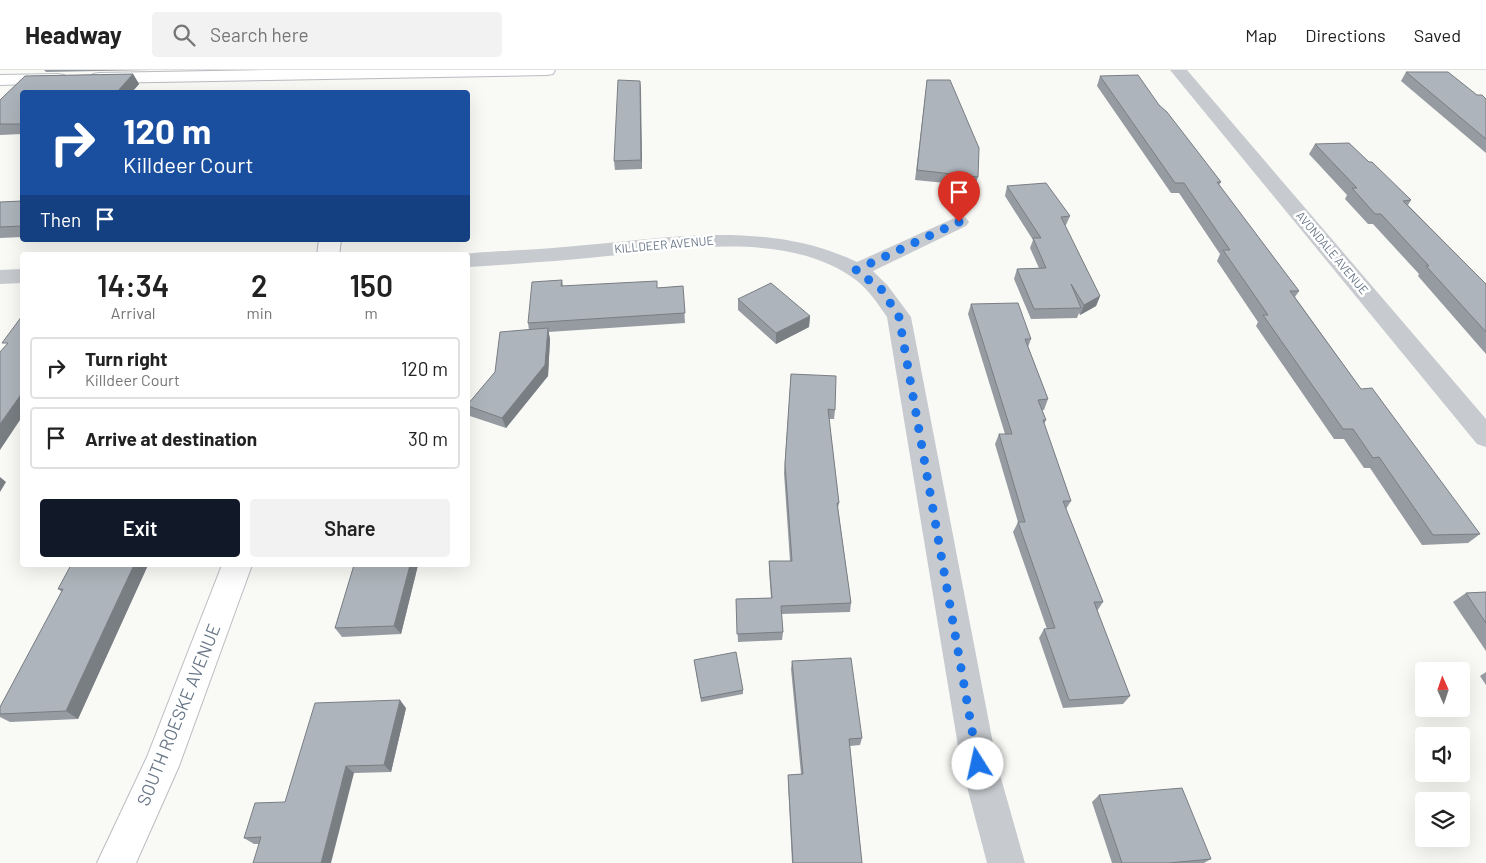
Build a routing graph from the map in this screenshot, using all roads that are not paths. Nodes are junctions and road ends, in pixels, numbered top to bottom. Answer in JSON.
{"nodes":[{"id":1,"x":546,"y":70,"type":"edge"},
{"id":2,"x":1178,"y":70,"type":"edge"},
{"id":3,"x":396,"y":71,"type":"edge"},
{"id":4,"x":0,"y":80,"type":"edge"},
{"id":5,"x":388,"y":90,"type":"edge"},
{"id":6,"x":959,"y":222,"type":"dead end"},
{"id":7,"x":470,"y":260,"type":"edge"},
{"id":8,"x":856,"y":270,"type":"junction"},
{"id":9,"x":1486,"y":436,"type":"edge"},
{"id":10,"x":236,"y":567,"type":"edge"},
{"id":11,"x":116,"y":863,"type":"edge"},
{"id":12,"x":1006,"y":863,"type":"edge"}],
"edges":[{"from":1,"to":3,"type":"street"},
{"from":2,"to":9,"type":"street","name":"AVONDALE AVENUE"},
{"from":3,"to":4,"type":"street"},
{"from":3,"to":5,"type":"street"},
{"from":6,"to":8,"type":"street"},
{"from":7,"to":8,"type":"street","name":"KILLDEER AVENUE"},
{"from":8,"to":12,"type":"street","name":"KILLDEER AVENUE"},
{"from":10,"to":11,"type":"street","name":"SOUTH ROESKE AVENUE"}]}
